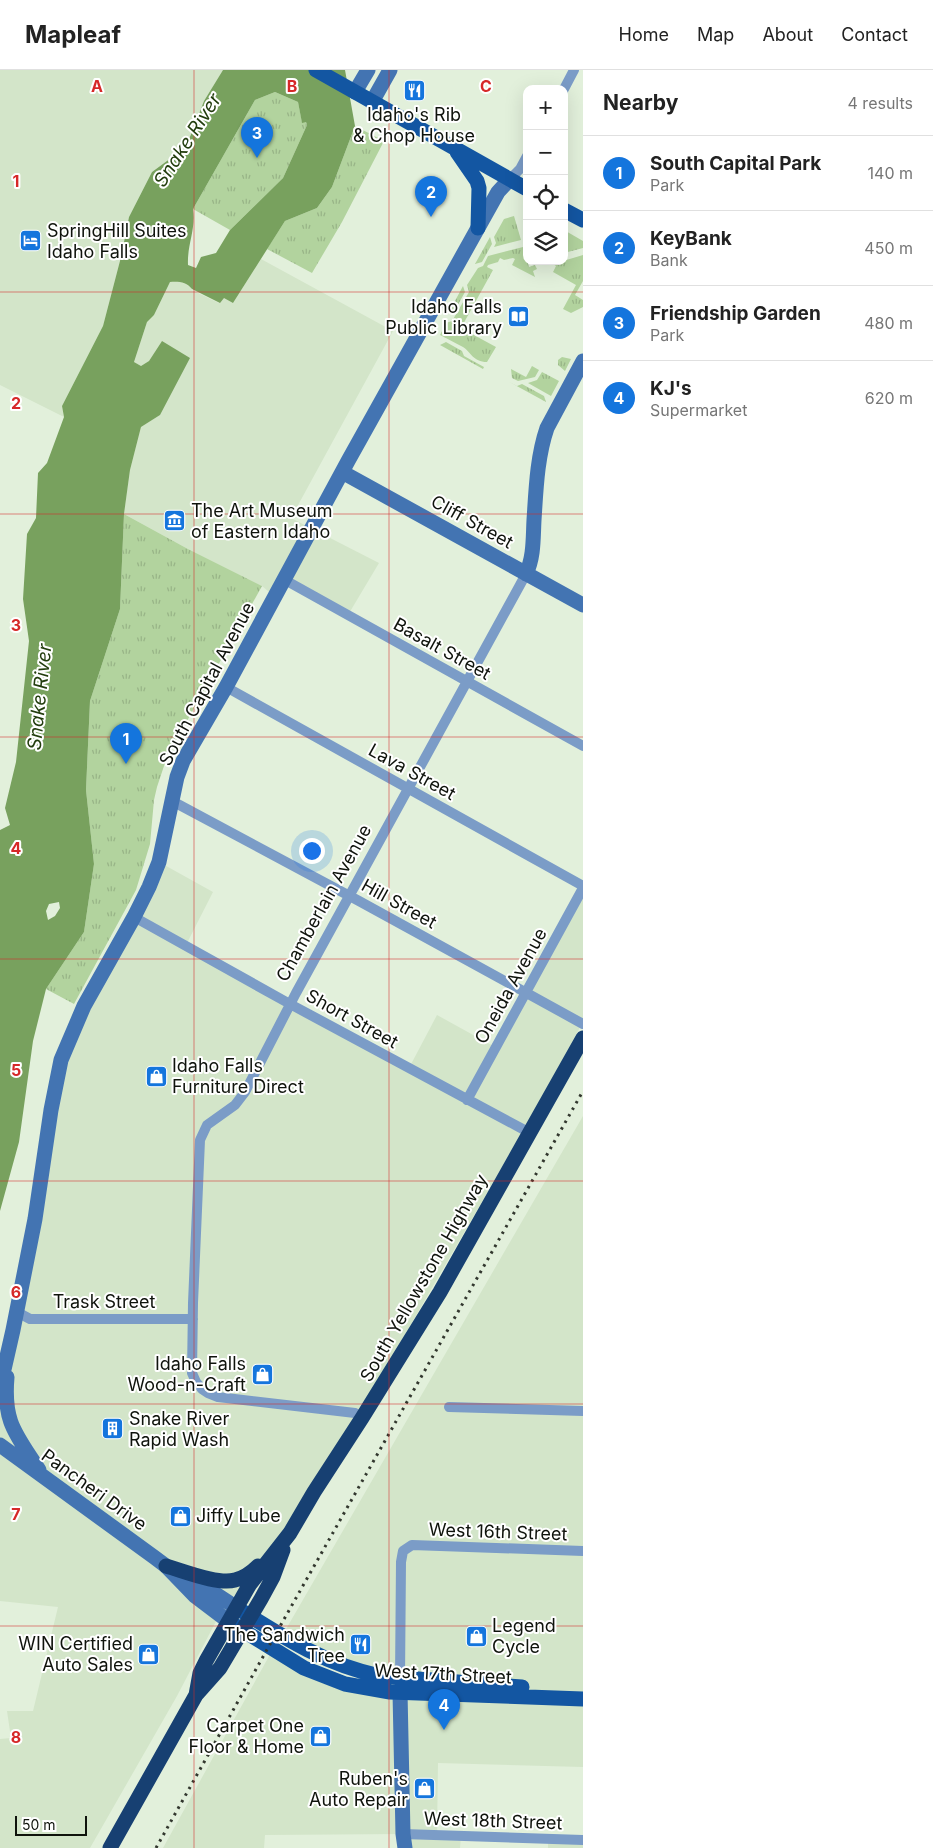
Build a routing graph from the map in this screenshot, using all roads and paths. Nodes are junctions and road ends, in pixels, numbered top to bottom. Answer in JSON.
{"nodes":[{"id":1,"x":316,"y":70,"type":"edge"},
{"id":2,"x":368,"y":70,"type":"edge"},
{"id":3,"x":390,"y":70,"type":"edge"},
{"id":4,"x":574,"y":70,"type":"edge"},
{"id":5,"x":566,"y":85,"type":"edge"},
{"id":6,"x":351,"y":90,"type":"junction"},
{"id":7,"x":372,"y":102,"type":"junction"},
{"id":8,"x":454,"y":149,"type":"junction"},
{"id":9,"x":523,"y":163,"type":"edge"},
{"id":10,"x":509,"y":180,"type":"junction"},
{"id":11,"x":523,"y":188,"type":"edge"},
{"id":12,"x":568,"y":212,"type":"edge"},
{"id":13,"x":583,"y":220,"type":"edge"},
{"id":14,"x":478,"y":228,"type":"junction"},
{"id":15,"x":583,"y":361,"type":"edge"},
{"id":16,"x":342,"y":472,"type":"junction"},
{"id":17,"x":526,"y":574,"type":"junction"},
{"id":18,"x":285,"y":580,"type":"junction"},
{"id":19,"x":583,"y":605,"type":"edge"},
{"id":20,"x":467,"y":682,"type":"junction"},
{"id":21,"x":226,"y":687,"type":"junction"},
{"id":22,"x":583,"y":746,"type":"edge"},
{"id":23,"x":408,"y":788,"type":"junction"},
{"id":24,"x":172,"y":801,"type":"junction"},
{"id":25,"x":583,"y":887,"type":"edge"},
{"id":26,"x":349,"y":895,"type":"junction"},
{"id":27,"x":134,"y":917,"type":"junction"},
{"id":28,"x":526,"y":992,"type":"junction"},
{"id":29,"x":290,"y":1004,"type":"junction"},
{"id":30,"x":583,"y":1024,"type":"edge"},
{"id":31,"x":583,"y":1038,"type":"edge"},
{"id":32,"x":467,"y":1100,"type":"junction"},
{"id":33,"x":530,"y":1133,"type":"junction"},
{"id":34,"x":17,"y":1312,"type":"junction"},
{"id":35,"x":193,"y":1319,"type":"junction"},
{"id":36,"x":13,"y":1330,"type":"junction"},
{"id":37,"x":0,"y":1387,"type":"edge"},
{"id":38,"x":449,"y":1407,"type":"dead end"},
{"id":39,"x":583,"y":1411,"type":"edge"},
{"id":40,"x":362,"y":1418,"type":"junction"},
{"id":41,"x":0,"y":1445,"type":"edge"},
{"id":42,"x":44,"y":1478,"type":"junction"},
{"id":43,"x":290,"y":1533,"type":"junction"},
{"id":44,"x":583,"y":1551,"type":"edge"},
{"id":45,"x":166,"y":1566,"type":"junction"},
{"id":46,"x":237,"y":1608,"type":"junction"},
{"id":47,"x":250,"y":1617,"type":"junction"},
{"id":48,"x":228,"y":1621,"type":"junction"},
{"id":49,"x":242,"y":1630,"type":"junction"},
{"id":50,"x":400,"y":1685,"type":"junction"},
{"id":51,"x":583,"y":1689,"type":"edge"},
{"id":52,"x":196,"y":1695,"type":"junction"},
{"id":53,"x":583,"y":1699,"type":"edge"},
{"id":54,"x":583,"y":1840,"type":"edge"},
{"id":55,"x":404,"y":1841,"type":"edge"},
{"id":56,"x":110,"y":1848,"type":"edge"}],
"edges":[{"from":1,"to":6,"type":"main road"},
{"from":2,"to":6,"type":"street"},
{"from":3,"to":7,"type":"street"},
{"from":4,"to":5,"type":"street"},
{"from":6,"to":7,"type":"main road"},
{"from":7,"to":8,"type":"main road"},
{"from":8,"to":10,"type":"main road"},
{"from":8,"to":14,"type":"main road"},
{"from":9,"to":10,"type":"street"},
{"from":10,"to":11,"type":"main road"},
{"from":10,"to":14,"type":"street","name":"South Capital Avenue"},
{"from":12,"to":13,"type":"main road"},
{"from":14,"to":16,"type":"street","name":"South Capital Avenue"},
{"from":15,"to":17,"type":"street","name":"Chamberlain Avenue"},
{"from":16,"to":17,"type":"street","name":"Cliff Street"},
{"from":16,"to":18,"type":"street","name":"South Capital Avenue"},
{"from":17,"to":19,"type":"street","name":"Cliff Street"},
{"from":17,"to":20,"type":"street","name":"Chamberlain Avenue"},
{"from":18,"to":20,"type":"street","name":"Basalt Street"},
{"from":18,"to":21,"type":"street","name":"South Capital Avenue"},
{"from":20,"to":22,"type":"street","name":"Basalt Street"},
{"from":20,"to":23,"type":"street","name":"Chamberlain Avenue"},
{"from":21,"to":23,"type":"street","name":"Lava Street"},
{"from":21,"to":24,"type":"street","name":"South Capital Avenue"},
{"from":23,"to":25,"type":"street","name":"Lava Street"},
{"from":23,"to":26,"type":"street","name":"Chamberlain Avenue"},
{"from":24,"to":26,"type":"street","name":"Hill Street"},
{"from":24,"to":27,"type":"street","name":"South Capital Avenue"},
{"from":25,"to":28,"type":"street","name":"Oneida Avenue"},
{"from":26,"to":28,"type":"street","name":"Hill Street"},
{"from":26,"to":29,"type":"street","name":"Chamberlain Avenue"},
{"from":27,"to":29,"type":"street","name":"Short Street"},
{"from":27,"to":34,"type":"street","name":"South Capital Avenue"},
{"from":28,"to":30,"type":"street","name":"Hill Street"},
{"from":28,"to":32,"type":"street","name":"Oneida Avenue"},
{"from":29,"to":32,"type":"street","name":"Short Street"},
{"from":29,"to":35,"type":"street","name":"Chamberlain Avenue"},
{"from":31,"to":33,"type":"highway","name":"South Yellowstone Highway"},
{"from":32,"to":33,"type":"street","name":"Short Street"},
{"from":33,"to":40,"type":"highway","name":"South Yellowstone Highway"},
{"from":34,"to":35,"type":"street","name":"Trask Street"},
{"from":34,"to":36,"type":"street","name":"South Capital Avenue"},
{"from":35,"to":40,"type":"street","name":"Chamberlain Avenue"},
{"from":36,"to":37,"type":"street","name":"South Capital Avenue"},
{"from":36,"to":42,"type":"street"},
{"from":38,"to":39,"type":"street"},
{"from":40,"to":43,"type":"highway","name":"South Yellowstone Highway"},
{"from":41,"to":42,"type":"street","name":"Pancheri Drive"},
{"from":42,"to":45,"type":"street","name":"Pancheri Drive"},
{"from":43,"to":45,"type":"highway"},
{"from":43,"to":46,"type":"highway","name":"South Yellowstone Highway"},
{"from":43,"to":47,"type":"highway","name":"South Yellowstone Highway"},
{"from":44,"to":50,"type":"street","name":"West 16th Street"},
{"from":45,"to":46,"type":"street","name":"Pancheri Drive"},
{"from":45,"to":48,"type":"street","name":"Pancheri Drive"},
{"from":46,"to":47,"type":"main road","name":"Pancheri Drive"},
{"from":46,"to":48,"type":"highway","name":"South Yellowstone Highway"},
{"from":47,"to":49,"type":"highway","name":"South Yellowstone Highway"},
{"from":47,"to":50,"type":"main road","name":"West 17th Street"},
{"from":48,"to":49,"type":"main road"},
{"from":48,"to":52,"type":"highway","name":"South Yellowstone Highway"},
{"from":49,"to":50,"type":"main road"},
{"from":49,"to":52,"type":"highway","name":"South Yellowstone Highway"},
{"from":50,"to":51,"type":"main road","name":"West 17th Street"},
{"from":50,"to":53,"type":"main road","name":"West 17th Street"},
{"from":50,"to":55,"type":"street"},
{"from":52,"to":56,"type":"highway","name":"South Yellowstone Highway"},
{"from":54,"to":55,"type":"street","name":"West 18th Street"}]}
